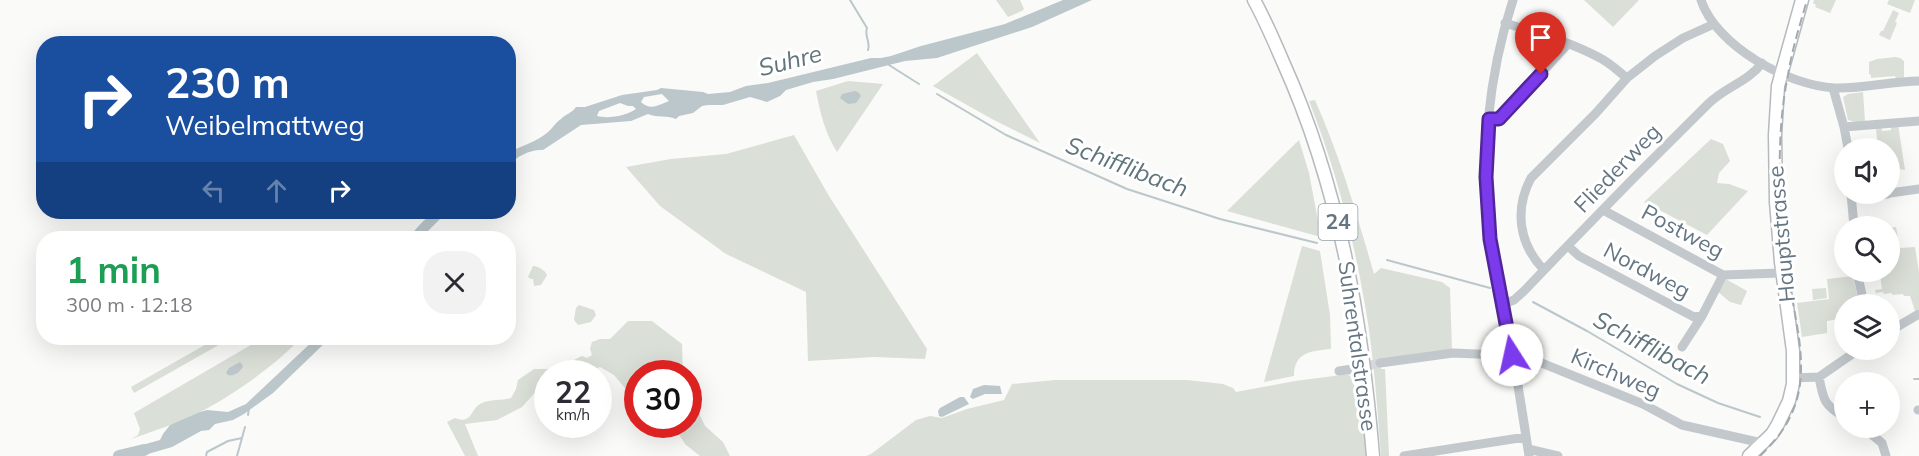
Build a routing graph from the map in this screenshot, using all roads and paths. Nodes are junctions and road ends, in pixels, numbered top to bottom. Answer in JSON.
{"nodes":[{"id":1,"x":1254,"y":0,"type":"edge"},
{"id":2,"x":1513,"y":0,"type":"edge"},
{"id":3,"x":1701,"y":0,"type":"edge"},
{"id":4,"x":1802,"y":0,"type":"edge"},
{"id":5,"x":1506,"y":23,"type":"junction"},
{"id":6,"x":1714,"y":24,"type":"junction"},
{"id":7,"x":1568,"y":44,"type":"junction"},
{"id":8,"x":1762,"y":63,"type":"junction"},
{"id":9,"x":1781,"y":73,"type":"junction"},
{"id":10,"x":1627,"y":78,"type":"junction"},
{"id":11,"x":1919,"y":81,"type":"edge"},
{"id":12,"x":1833,"y":88,"type":"junction"},
{"id":13,"x":1489,"y":119,"type":"junction"},
{"id":14,"x":1919,"y":121,"type":"edge"},
{"id":15,"x":1844,"y":127,"type":"junction"},
{"id":16,"x":1846,"y":138,"type":"edge"},
{"id":17,"x":1919,"y":189,"type":"edge"},
{"id":18,"x":1900,"y":192,"type":"edge"},
{"id":19,"x":1603,"y":210,"type":"junction"},
{"id":20,"x":1568,"y":246,"type":"junction"},
{"id":21,"x":1544,"y":270,"type":"junction"},
{"id":22,"x":1783,"y":273,"type":"junction"},
{"id":23,"x":1723,"y":275,"type":"junction"},
{"id":24,"x":1503,"y":304,"type":"junction"},
{"id":25,"x":1919,"y":314,"type":"edge"},
{"id":26,"x":1702,"y":316,"type":"junction"},
{"id":27,"x":1900,"y":325,"type":"edge"},
{"id":28,"x":1682,"y":347,"type":"dead end"},
{"id":29,"x":1512,"y":355,"type":"junction"},
{"id":30,"x":1844,"y":360,"type":"edge"},
{"id":31,"x":1380,"y":363,"type":"tunnel mouth"},
{"id":32,"x":1352,"y":369,"type":"tunnel mouth"},
{"id":33,"x":1339,"y":371,"type":"dead end"},
{"id":34,"x":1819,"y":377,"type":"junction"},
{"id":35,"x":1794,"y":378,"type":"junction"},
{"id":36,"x":1834,"y":411,"type":"edge"},
{"id":37,"x":1526,"y":437,"type":"junction"},
{"id":38,"x":1876,"y":438,"type":"edge"},
{"id":39,"x":1762,"y":443,"type":"junction"},
{"id":40,"x":1457,"y":452,"type":"edge"},
{"id":41,"x":1529,"y":452,"type":"edge"},
{"id":42,"x":1373,"y":456,"type":"edge"},
{"id":43,"x":1404,"y":456,"type":"edge"},
{"id":44,"x":1558,"y":456,"type":"edge"},
{"id":45,"x":1749,"y":456,"type":"edge"},
{"id":46,"x":1886,"y":456,"type":"edge"}],
"edges":[{"from":1,"to":42,"type":"main road","name":"Suhrentalstrasse","number":"24"},
{"from":2,"to":5,"type":"street"},
{"from":3,"to":6,"type":"street"},
{"from":4,"to":9,"type":"main road","name":"Hauptstrasse"},
{"from":5,"to":7,"type":"street"},
{"from":5,"to":13,"type":"street"},
{"from":6,"to":8,"type":"street"},
{"from":6,"to":10,"type":"street"},
{"from":7,"to":10,"type":"street"},
{"from":7,"to":13,"type":"street"},
{"from":8,"to":9,"type":"street"},
{"from":8,"to":19,"type":"street","name":"Fliederweg"},
{"from":9,"to":12,"type":"street"},
{"from":9,"to":22,"type":"main road","name":"Hauptstrasse"},
{"from":10,"to":21,"type":"street"},
{"from":11,"to":12,"type":"street"},
{"from":12,"to":15,"type":"street"},
{"from":13,"to":24,"type":"street"},
{"from":14,"to":15,"type":"street"},
{"from":15,"to":16,"type":"street"},
{"from":17,"to":18,"type":"street"},
{"from":19,"to":20,"type":"street","name":"Fliederweg"},
{"from":19,"to":23,"type":"street","name":"Postweg"},
{"from":20,"to":21,"type":"street","name":"Fliederweg"},
{"from":20,"to":26,"type":"street","name":"Nordweg"},
{"from":21,"to":24,"type":"street","name":"Fliederweg"},
{"from":22,"to":23,"type":"street","name":"Postweg"},
{"from":22,"to":35,"type":"main road","name":"Hauptstrasse"},
{"from":23,"to":26,"type":"street","name":"Nordweg"},
{"from":24,"to":29,"type":"street"},
{"from":25,"to":27,"type":"street"},
{"from":26,"to":28,"type":"street"},
{"from":29,"to":31,"type":"street","name":"Kirchweg"},
{"from":29,"to":37,"type":"street"},
{"from":29,"to":39,"type":"street","name":"Kirchweg"},
{"from":30,"to":34,"type":"street"},
{"from":32,"to":33,"type":"street"},
{"from":34,"to":35,"type":"street"},
{"from":34,"to":36,"type":"street"},
{"from":35,"to":39,"type":"main road","name":"Hauptstrasse"},
{"from":37,"to":40,"type":"street"},
{"from":37,"to":41,"type":"street"},
{"from":38,"to":46,"type":"street"},
{"from":39,"to":45,"type":"main road","name":"Hauptstrasse"},
{"from":40,"to":43,"type":"street"},
{"from":41,"to":44,"type":"street"}]}
